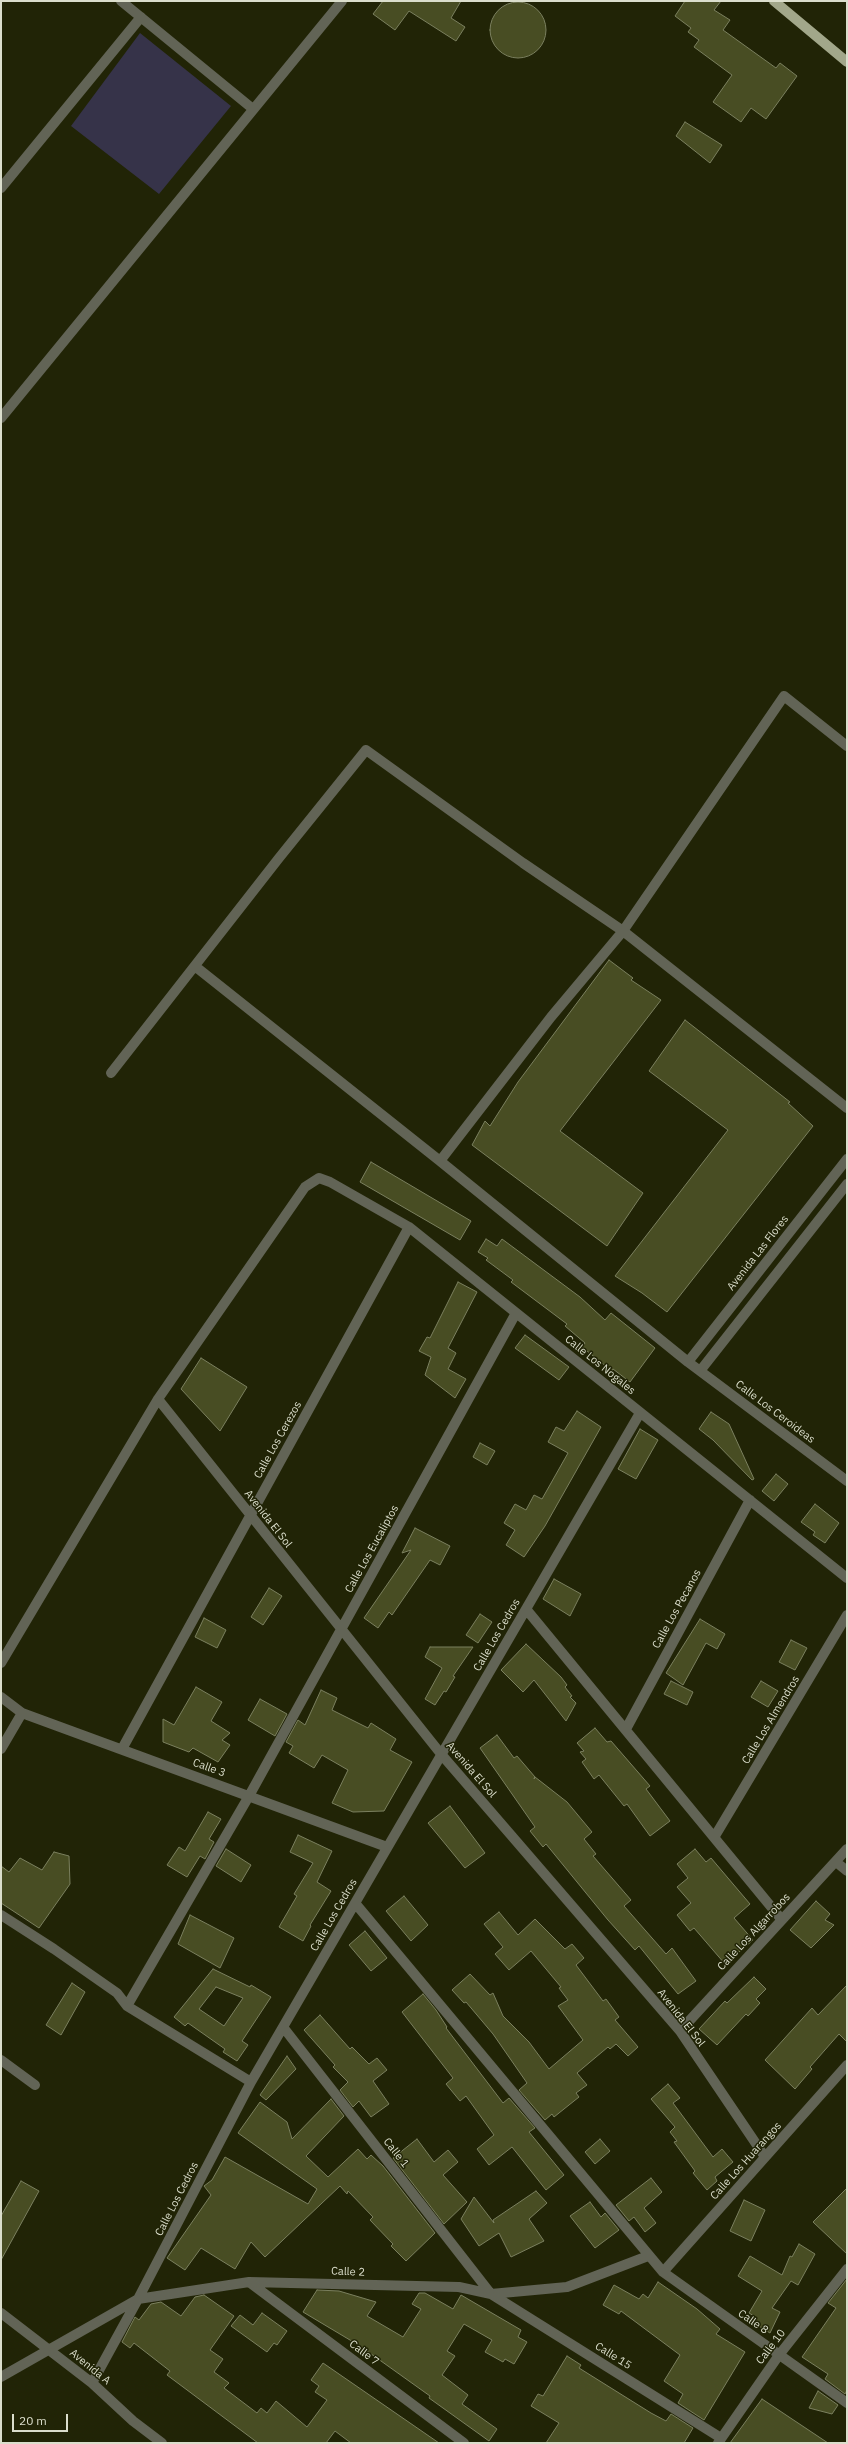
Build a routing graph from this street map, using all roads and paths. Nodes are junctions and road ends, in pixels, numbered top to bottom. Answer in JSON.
{"nodes":[{"id":1,"x":121,"y":1,"type":"edge"},
{"id":2,"x":342,"y":1,"type":"edge"},
{"id":3,"x":774,"y":1,"type":"edge"},
{"id":4,"x":141,"y":17,"type":"junction"},
{"id":5,"x":847,"y":62,"type":"edge"},
{"id":6,"x":253,"y":110,"type":"junction"},
{"id":7,"x":1,"y":188,"type":"edge"},
{"id":8,"x":1,"y":418,"type":"edge"},
{"id":9,"x":847,"y":746,"type":"edge"},
{"id":10,"x":624,"y":931,"type":"junction"},
{"id":11,"x":196,"y":967,"type":"junction"},
{"id":12,"x":111,"y":1073,"type":"dead end"},
{"id":13,"x":847,"y":1108,"type":"edge"},
{"id":14,"x":847,"y":1159,"type":"edge"},
{"id":15,"x":440,"y":1161,"type":"junction"},
{"id":16,"x":847,"y":1184,"type":"edge"},
{"id":17,"x":409,"y":1227,"type":"junction"},
{"id":18,"x":516,"y":1313,"type":"junction"},
{"id":19,"x":688,"y":1362,"type":"junction"},
{"id":20,"x":700,"y":1371,"type":"junction"},
{"id":21,"x":158,"y":1399,"type":"junction"},
{"id":22,"x":640,"y":1412,"type":"junction"},
{"id":23,"x":847,"y":1481,"type":"edge"},
{"id":24,"x":750,"y":1500,"type":"junction"},
{"id":25,"x":250,"y":1515,"type":"junction"},
{"id":26,"x":847,"y":1578,"type":"edge"},
{"id":27,"x":526,"y":1609,"type":"junction"},
{"id":28,"x":847,"y":1615,"type":"edge"},
{"id":29,"x":341,"y":1630,"type":"junction"},
{"id":30,"x":1,"y":1663,"type":"edge"},
{"id":31,"x":1,"y":1697,"type":"edge"},
{"id":32,"x":22,"y":1712,"type":"junction"},
{"id":33,"x":626,"y":1729,"type":"junction"},
{"id":34,"x":1,"y":1749,"type":"edge"},
{"id":35,"x":122,"y":1749,"type":"junction"},
{"id":36,"x":442,"y":1754,"type":"junction"},
{"id":37,"x":249,"y":1796,"type":"junction"},
{"id":38,"x":715,"y":1836,"type":"junction"},
{"id":39,"x":387,"y":1847,"type":"junction"},
{"id":40,"x":847,"y":1849,"type":"edge"},
{"id":41,"x":836,"y":1862,"type":"junction"},
{"id":42,"x":847,"y":1871,"type":"edge"},
{"id":43,"x":354,"y":1904,"type":"junction"},
{"id":44,"x":1,"y":1915,"type":"edge"},
{"id":45,"x":782,"y":1920,"type":"junction"},
{"id":46,"x":127,"y":2006,"type":"junction"},
{"id":47,"x":283,"y":2027,"type":"junction"},
{"id":48,"x":680,"y":2031,"type":"junction"},
{"id":49,"x":1,"y":2060,"type":"edge"},
{"id":50,"x":847,"y":2065,"type":"edge"},
{"id":51,"x":251,"y":2082,"type":"junction"},
{"id":52,"x":35,"y":2085,"type":"dead end"},
{"id":53,"x":765,"y":2158,"type":"junction"},
{"id":54,"x":648,"y":2256,"type":"junction"},
{"id":55,"x":847,"y":2269,"type":"edge"},
{"id":56,"x":663,"y":2272,"type":"junction"},
{"id":57,"x":249,"y":2282,"type":"junction"},
{"id":58,"x":491,"y":2294,"type":"junction"},
{"id":59,"x":138,"y":2299,"type":"junction"},
{"id":60,"x":1,"y":2313,"type":"edge"},
{"id":61,"x":50,"y":2350,"type":"junction"},
{"id":62,"x":779,"y":2355,"type":"junction"},
{"id":63,"x":1,"y":2377,"type":"edge"},
{"id":64,"x":92,"y":2383,"type":"junction"},
{"id":65,"x":847,"y":2404,"type":"edge"},
{"id":66,"x":720,"y":2441,"type":"edge"},
{"id":67,"x":162,"y":2443,"type":"edge"},
{"id":68,"x":464,"y":2443,"type":"edge"}],
"edges":[{"from":1,"to":4,"type":"street"},
{"from":2,"to":6,"type":"street"},
{"from":3,"to":5,"type":"main road"},
{"from":4,"to":6,"type":"street"},
{"from":4,"to":7,"type":"street"},
{"from":6,"to":8,"type":"street"},
{"from":9,"to":10,"type":"street"},
{"from":10,"to":11,"type":"street"},
{"from":10,"to":13,"type":"street"},
{"from":10,"to":15,"type":"street"},
{"from":11,"to":12,"type":"street"},
{"from":11,"to":15,"type":"street","name":"Calle Los Ceroideas"},
{"from":14,"to":19,"type":"street","name":"Avenida Las Flores"},
{"from":15,"to":19,"type":"street","name":"Calle Los Ceroideas"},
{"from":16,"to":20,"type":"street"},
{"from":17,"to":18,"type":"street","name":"Calle Los Nogales"},
{"from":17,"to":21,"type":"street","name":"Calle Los Nogales"},
{"from":17,"to":25,"type":"street","name":"Calle Los Cerezos"},
{"from":18,"to":22,"type":"street","name":"Calle Los Nogales"},
{"from":18,"to":29,"type":"street","name":"Calle Los Eucaliptos"},
{"from":19,"to":20,"type":"street","name":"Calle Los Ceroideas"},
{"from":20,"to":23,"type":"street","name":"Calle Los Ceroideas"},
{"from":21,"to":25,"type":"street","name":"Avenida El Sol"},
{"from":21,"to":30,"type":"street"},
{"from":22,"to":24,"type":"street","name":"Calle Los Nogales"},
{"from":22,"to":27,"type":"street","name":"Calle Los Cedros"},
{"from":24,"to":26,"type":"street","name":"Calle Los Nogales"},
{"from":24,"to":33,"type":"street","name":"Calle Los Pecanos"},
{"from":25,"to":29,"type":"street","name":"Avenida El Sol"},
{"from":25,"to":35,"type":"street","name":"Calle Los Cerezos"},
{"from":27,"to":33,"type":"street"},
{"from":27,"to":36,"type":"street","name":"Calle Los Cedros"},
{"from":28,"to":38,"type":"street","name":"Calle Los Almendros"},
{"from":29,"to":36,"type":"street","name":"Avenida El Sol"},
{"from":29,"to":37,"type":"street","name":"Calle Los Eucaliptos"},
{"from":31,"to":32,"type":"street","name":"Calle 3"},
{"from":32,"to":34,"type":"street"},
{"from":32,"to":35,"type":"street","name":"Calle 3"},
{"from":33,"to":38,"type":"street"},
{"from":35,"to":37,"type":"street","name":"Calle 3"},
{"from":36,"to":39,"type":"street","name":"Calle Los Cedros"},
{"from":36,"to":48,"type":"street","name":"Avenida El Sol"},
{"from":37,"to":39,"type":"street","name":"Calle 3"},
{"from":37,"to":46,"type":"street","name":"Calle Los Eucaliptos"},
{"from":38,"to":45,"type":"street"},
{"from":39,"to":43,"type":"street","name":"Calle Los Cedros"},
{"from":40,"to":41,"type":"street","name":"Calle Los Algarrobos"},
{"from":41,"to":42,"type":"street"},
{"from":41,"to":45,"type":"street","name":"Calle Los Algarrobos"},
{"from":43,"to":47,"type":"street","name":"Calle Los Cedros"},
{"from":43,"to":54,"type":"street","name":"Calle 8"},
{"from":44,"to":46,"type":"street"},
{"from":45,"to":48,"type":"street","name":"Calle Los Algarrobos"},
{"from":46,"to":51,"type":"street"},
{"from":47,"to":51,"type":"street","name":"Calle Los Cedros"},
{"from":47,"to":58,"type":"street","name":"Calle 1"},
{"from":48,"to":53,"type":"street","name":"Avenida El Sol"},
{"from":49,"to":52,"type":"street"},
{"from":50,"to":53,"type":"street","name":"Calle Los Huarangos"},
{"from":51,"to":59,"type":"street","name":"Calle Los Cedros"},
{"from":53,"to":56,"type":"street","name":"Calle Los Huarangos"},
{"from":54,"to":56,"type":"street","name":"Calle 8"},
{"from":54,"to":58,"type":"street","name":"Calle 2"},
{"from":55,"to":62,"type":"street","name":"Calle 10"},
{"from":56,"to":62,"type":"street","name":"Calle 8"},
{"from":57,"to":58,"type":"street","name":"Calle 2"},
{"from":57,"to":59,"type":"street","name":"Calle 2"},
{"from":57,"to":68,"type":"street","name":"Calle 7"},
{"from":58,"to":66,"type":"street","name":"Calle 15"},
{"from":59,"to":61,"type":"street"},
{"from":59,"to":64,"type":"street"},
{"from":60,"to":61,"type":"street","name":"Avenida A"},
{"from":61,"to":63,"type":"street"},
{"from":61,"to":64,"type":"street","name":"Avenida A"},
{"from":62,"to":65,"type":"street","name":"Calle 8"},
{"from":62,"to":66,"type":"street","name":"Calle 10"},
{"from":64,"to":67,"type":"street","name":"Avenida A"}]}
